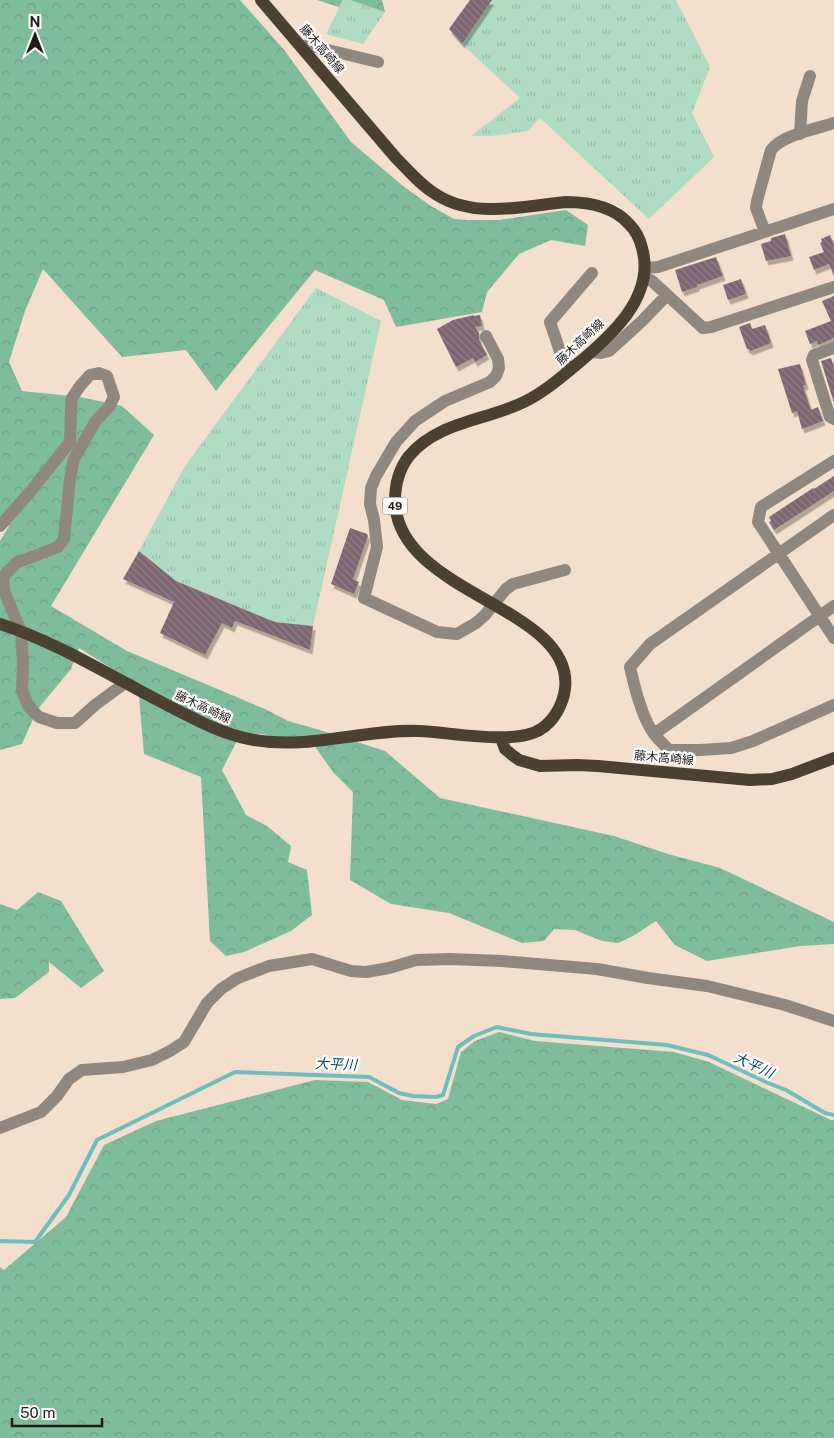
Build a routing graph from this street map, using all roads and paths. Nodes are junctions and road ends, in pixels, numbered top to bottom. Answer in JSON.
{"nodes":[{"id":1,"x":261,"y":0,"type":"edge"},
{"id":2,"x":302,"y":48,"type":"junction"},
{"id":3,"x":378,"y":62,"type":"dead end"},
{"id":4,"x":810,"y":76,"type":"dead end"},
{"id":5,"x":834,"y":123,"type":"edge"},
{"id":6,"x":800,"y":134,"type":"junction"},
{"id":7,"x":834,"y":209,"type":"edge"},
{"id":8,"x":765,"y":232,"type":"junction"},
{"id":9,"x":592,"y":273,"type":"dead end"},
{"id":10,"x":645,"y":273,"type":"junction"},
{"id":11,"x":834,"y":287,"type":"edge"},
{"id":12,"x":667,"y":295,"type":"junction"},
{"id":13,"x":486,"y":336,"type":"dead end"},
{"id":14,"x":834,"y":348,"type":"edge"},
{"id":15,"x":592,"y":352,"type":"junction"},
{"id":16,"x":570,"y":370,"type":"junction"},
{"id":17,"x":834,"y":419,"type":"edge"},
{"id":18,"x":834,"y":461,"type":"edge"},
{"id":19,"x":382,"y":466,"type":"junction"},
{"id":20,"x":399,"y":476,"type":"junction"},
{"id":21,"x":834,"y":515,"type":"edge"},
{"id":22,"x":0,"y":526,"type":"edge"},
{"id":23,"x":779,"y":554,"type":"junction"},
{"id":24,"x":564,"y":570,"type":"dead end"},
{"id":25,"x":493,"y":605,"type":"junction"},
{"id":26,"x":834,"y":606,"type":"edge"},
{"id":27,"x":820,"y":616,"type":"junction"},
{"id":28,"x":0,"y":624,"type":"edge"},
{"id":29,"x":21,"y":631,"type":"junction"},
{"id":30,"x":834,"y":638,"type":"edge"},
{"id":31,"x":125,"y":683,"type":"junction"},
{"id":32,"x":834,"y":705,"type":"edge"},
{"id":33,"x":654,"y":734,"type":"junction"},
{"id":34,"x":501,"y":738,"type":"junction"},
{"id":35,"x":834,"y":758,"type":"edge"},
{"id":36,"x":834,"y":1021,"type":"edge"},
{"id":37,"x":0,"y":1128,"type":"edge"}],
"edges":[{"from":1,"to":2,"type":"main road","name":"藤木高崎線"},
{"from":2,"to":3,"type":"street"},
{"from":2,"to":10,"type":"main road","name":"藤木高崎線"},
{"from":4,"to":6,"type":"street"},
{"from":5,"to":6,"type":"street"},
{"from":6,"to":8,"type":"street"},
{"from":7,"to":8,"type":"street"},
{"from":8,"to":10,"type":"street"},
{"from":9,"to":16,"type":"street"},
{"from":10,"to":12,"type":"street"},
{"from":10,"to":15,"type":"main road","name":"藤木高崎線","number":"49"},
{"from":11,"to":12,"type":"street"},
{"from":12,"to":15,"type":"street"},
{"from":13,"to":19,"type":"street"},
{"from":14,"to":17,"type":"street"},
{"from":15,"to":16,"type":"main road","name":"藤木高崎線","number":"49"},
{"from":16,"to":20,"type":"main road","name":"藤木高崎線","number":"49"},
{"from":18,"to":23,"type":"street"},
{"from":19,"to":20,"type":"street"},
{"from":19,"to":25,"type":"street"},
{"from":20,"to":25,"type":"main road","name":"藤木高崎線","number":"49"},
{"from":21,"to":23,"type":"street"},
{"from":22,"to":29,"type":"street"},
{"from":23,"to":27,"type":"street"},
{"from":23,"to":33,"type":"street"},
{"from":24,"to":25,"type":"street"},
{"from":25,"to":34,"type":"main road","name":"藤木高崎線","number":"49"},
{"from":26,"to":27,"type":"street"},
{"from":27,"to":30,"type":"street"},
{"from":27,"to":33,"type":"street"},
{"from":28,"to":29,"type":"main road","name":"藤木高崎線","number":"49"},
{"from":29,"to":31,"type":"main road","name":"藤木高崎線","number":"49"},
{"from":29,"to":31,"type":"street"},
{"from":31,"to":34,"type":"main road","name":"藤木高崎線","number":"49"},
{"from":32,"to":33,"type":"street"},
{"from":34,"to":35,"type":"main road","name":"藤木高崎線"},
{"from":36,"to":37,"type":"street"}]}
